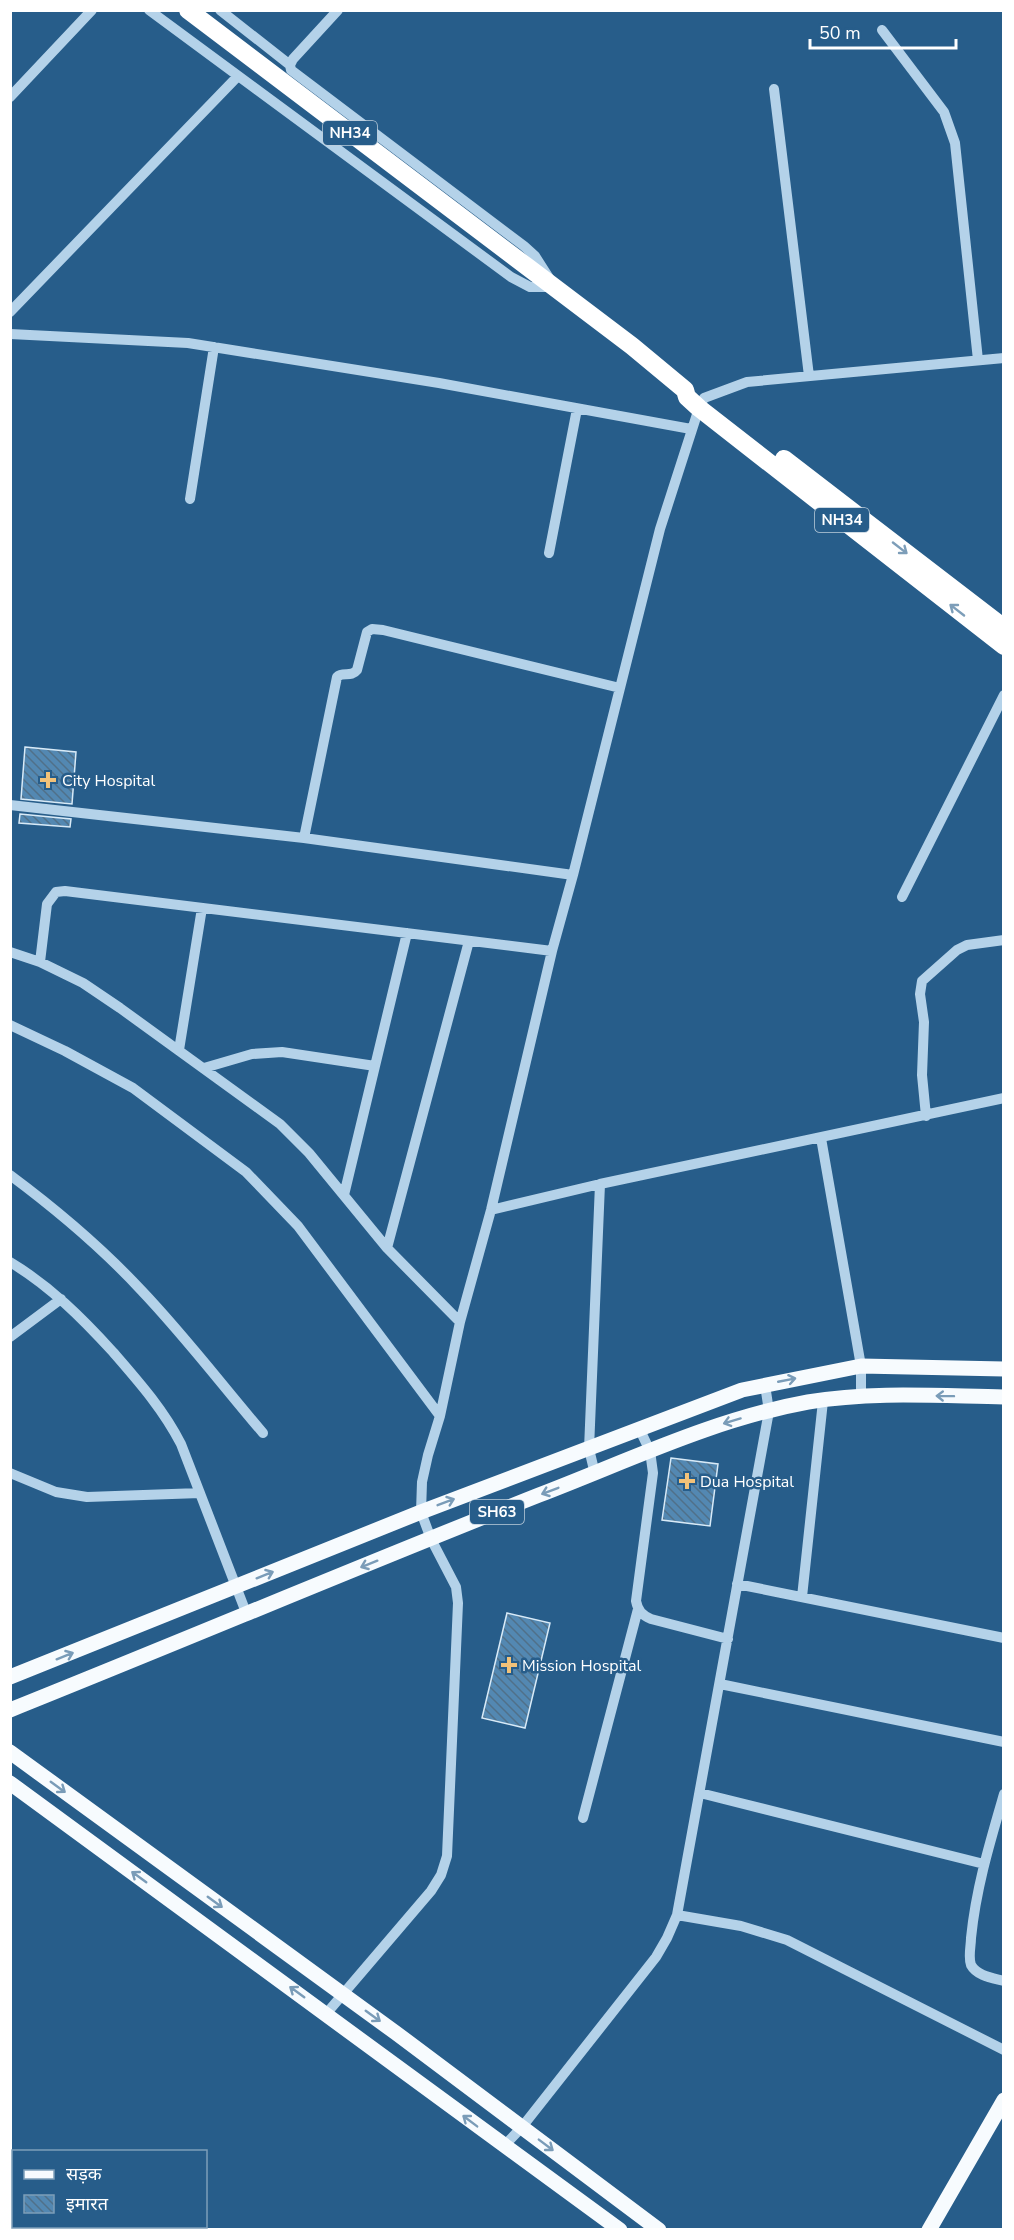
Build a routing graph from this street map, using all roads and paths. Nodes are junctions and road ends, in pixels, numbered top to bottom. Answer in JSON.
{"nodes":[{"id":1,"x":93,"y":10,"type":"edge"},
{"id":2,"x":149,"y":10,"type":"edge"},
{"id":3,"x":188,"y":10,"type":"edge"},
{"id":4,"x":220,"y":10,"type":"edge"},
{"id":5,"x":338,"y":10,"type":"edge"},
{"id":6,"x":882,"y":30,"type":"dead end"},
{"id":7,"x":291,"y":65,"type":"junction"},
{"id":8,"x":238,"y":76,"type":"junction"},
{"id":9,"x":774,"y":89,"type":"dead end"},
{"id":10,"x":10,"y":97,"type":"edge"},
{"id":11,"x":554,"y":287,"type":"junction"},
{"id":12,"x":10,"y":312,"type":"edge"},
{"id":13,"x":10,"y":334,"type":"edge"},
{"id":14,"x":213,"y":347,"type":"junction"},
{"id":15,"x":1004,"y":358,"type":"edge"},
{"id":16,"x":978,"y":360,"type":"junction"},
{"id":17,"x":809,"y":376,"type":"junction"},
{"id":18,"x":702,"y":403,"type":"junction"},
{"id":19,"x":578,"y":409,"type":"junction"},
{"id":20,"x":691,"y":429,"type":"junction"},
{"id":21,"x":190,"y":499,"type":"dead end"},
{"id":22,"x":549,"y":554,"type":"dead end"},
{"id":23,"x":1004,"y":628,"type":"edge"},
{"id":24,"x":1004,"y":646,"type":"edge"},
{"id":25,"x":620,"y":688,"type":"junction"},
{"id":26,"x":1004,"y":695,"type":"edge"},
{"id":27,"x":10,"y":805,"type":"edge"},
{"id":28,"x":304,"y":838,"type":"junction"},
{"id":29,"x":573,"y":874,"type":"junction"},
{"id":30,"x":902,"y":897,"type":"dead end"},
{"id":31,"x":202,"y":908,"type":"junction"},
{"id":32,"x":407,"y":933,"type":"junction"},
{"id":33,"x":469,"y":940,"type":"junction"},
{"id":34,"x":1004,"y":940,"type":"edge"},
{"id":35,"x":552,"y":951,"type":"junction"},
{"id":36,"x":10,"y":952,"type":"edge"},
{"id":37,"x":40,"y":962,"type":"junction"},
{"id":38,"x":10,"y":1024,"type":"edge"},
{"id":39,"x":179,"y":1050,"type":"junction"},
{"id":40,"x":375,"y":1066,"type":"junction"},
{"id":41,"x":204,"y":1068,"type":"junction"},
{"id":42,"x":1004,"y":1098,"type":"edge"},
{"id":43,"x":926,"y":1116,"type":"junction"},
{"id":44,"x":821,"y":1138,"type":"junction"},
{"id":45,"x":10,"y":1175,"type":"edge"},
{"id":46,"x":600,"y":1184,"type":"junction"},
{"id":47,"x":344,"y":1195,"type":"junction"},
{"id":48,"x":491,"y":1210,"type":"junction"},
{"id":49,"x":387,"y":1248,"type":"junction"},
{"id":50,"x":10,"y":1262,"type":"edge"},
{"id":51,"x":61,"y":1299,"type":"junction"},
{"id":52,"x":460,"y":1322,"type":"junction"},
{"id":53,"x":10,"y":1337,"type":"edge"},
{"id":54,"x":861,"y":1366,"type":"junction"},
{"id":55,"x":1000,"y":1369,"type":"edge"},
{"id":56,"x":765,"y":1385,"type":"junction"},
{"id":57,"x":861,"y":1396,"type":"junction"},
{"id":58,"x":1000,"y":1397,"type":"edge"},
{"id":59,"x":823,"y":1401,"type":"junction"},
{"id":60,"x":769,"y":1411,"type":"junction"},
{"id":61,"x":440,"y":1416,"type":"junction"},
{"id":62,"x":639,"y":1428,"type":"junction"},
{"id":63,"x":262,"y":1433,"type":"dead end"},
{"id":64,"x":589,"y":1449,"type":"junction"},
{"id":65,"x":650,"y":1451,"type":"junction"},
{"id":66,"x":10,"y":1473,"type":"edge"},
{"id":67,"x":596,"y":1474,"type":"junction"},
{"id":68,"x":200,"y":1493,"type":"junction"},
{"id":69,"x":421,"y":1512,"type":"junction"},
{"id":70,"x":431,"y":1539,"type":"junction"},
{"id":71,"x":738,"y":1584,"type":"junction"},
{"id":72,"x":236,"y":1587,"type":"junction"},
{"id":73,"x":802,"y":1597,"type":"junction"},
{"id":74,"x":638,"y":1609,"type":"junction"},
{"id":75,"x":247,"y":1615,"type":"junction"},
{"id":76,"x":1004,"y":1638,"type":"edge"},
{"id":77,"x":728,"y":1639,"type":"junction"},
{"id":78,"x":10,"y":1677,"type":"edge"},
{"id":79,"x":720,"y":1684,"type":"junction"},
{"id":80,"x":10,"y":1710,"type":"edge"},
{"id":81,"x":1004,"y":1742,"type":"edge"},
{"id":82,"x":10,"y":1752,"type":"edge"},
{"id":83,"x":10,"y":1783,"type":"edge"},
{"id":84,"x":700,"y":1793,"type":"junction"},
{"id":85,"x":1004,"y":1794,"type":"edge"},
{"id":86,"x":583,"y":1818,"type":"dead end"},
{"id":87,"x":984,"y":1864,"type":"junction"},
{"id":88,"x":677,"y":1915,"type":"junction"},
{"id":89,"x":1004,"y":1981,"type":"edge"},
{"id":90,"x":343,"y":1994,"type":"junction"},
{"id":91,"x":326,"y":2014,"type":"junction"},
{"id":92,"x":1004,"y":2050,"type":"edge"},
{"id":93,"x":1004,"y":2100,"type":"edge"},
{"id":94,"x":522,"y":2127,"type":"junction"},
{"id":95,"x":504,"y":2146,"type":"junction"},
{"id":96,"x":617,"y":2229,"type":"edge"},
{"id":97,"x":659,"y":2229,"type":"edge"},
{"id":98,"x":929,"y":2229,"type":"edge"}],
"edges":[{"from":1,"to":10,"type":"street"},
{"from":2,"to":8,"type":"street"},
{"from":3,"to":11,"type":"highway","number":"NH34"},
{"from":4,"to":7,"type":"street"},
{"from":5,"to":7,"type":"street"},
{"from":6,"to":16,"type":"street"},
{"from":7,"to":11,"type":"street"},
{"from":8,"to":11,"type":"street"},
{"from":8,"to":12,"type":"street"},
{"from":9,"to":17,"type":"street"},
{"from":11,"to":18,"type":"highway","number":"NH34"},
{"from":13,"to":14,"type":"street"},
{"from":14,"to":19,"type":"street"},
{"from":14,"to":21,"type":"street"},
{"from":15,"to":16,"type":"street"},
{"from":16,"to":17,"type":"street"},
{"from":17,"to":18,"type":"street"},
{"from":18,"to":20,"type":"street"},
{"from":18,"to":23,"type":"highway","number":"NH34","one_way":true},
{"from":24,"to":18,"type":"highway","number":"NH34","one_way":true},
{"from":19,"to":20,"type":"street"},
{"from":19,"to":22,"type":"street"},
{"from":20,"to":25,"type":"street"},
{"from":25,"to":28,"type":"street"},
{"from":25,"to":29,"type":"street"},
{"from":26,"to":30,"type":"street"},
{"from":27,"to":28,"type":"street"},
{"from":28,"to":29,"type":"street"},
{"from":29,"to":35,"type":"street"},
{"from":31,"to":32,"type":"street"},
{"from":31,"to":37,"type":"street"},
{"from":31,"to":39,"type":"street"},
{"from":32,"to":33,"type":"street"},
{"from":32,"to":40,"type":"street"},
{"from":33,"to":35,"type":"street"},
{"from":33,"to":49,"type":"street"},
{"from":34,"to":43,"type":"street"},
{"from":35,"to":48,"type":"street"},
{"from":36,"to":37,"type":"street"},
{"from":37,"to":39,"type":"street"},
{"from":38,"to":61,"type":"street"},
{"from":39,"to":41,"type":"street"},
{"from":40,"to":41,"type":"street"},
{"from":40,"to":47,"type":"street"},
{"from":41,"to":47,"type":"street"},
{"from":42,"to":43,"type":"street"},
{"from":43,"to":44,"type":"street"},
{"from":44,"to":46,"type":"street"},
{"from":44,"to":54,"type":"street"},
{"from":45,"to":63,"type":"street"},
{"from":46,"to":48,"type":"street"},
{"from":46,"to":64,"type":"street"},
{"from":47,"to":49,"type":"street"},
{"from":48,"to":52,"type":"street"},
{"from":49,"to":52,"type":"street"},
{"from":50,"to":51,"type":"street"},
{"from":51,"to":53,"type":"street"},
{"from":51,"to":68,"type":"street"},
{"from":52,"to":61,"type":"street"},
{"from":54,"to":55,"type":"main road","number":"SH63"},
{"from":56,"to":54,"type":"main road","number":"SH63","one_way":true},
{"from":54,"to":57,"type":"street"},
{"from":55,"to":58,"type":"main road"},
{"from":56,"to":60,"type":"street"},
{"from":56,"to":62,"type":"main road","number":"SH63"},
{"from":58,"to":57,"type":"main road","number":"SH63","one_way":true},
{"from":57,"to":59,"type":"main road","number":"SH63"},
{"from":59,"to":60,"type":"main road","number":"SH63"},
{"from":59,"to":73,"type":"street"},
{"from":60,"to":65,"type":"main road","number":"SH63","one_way":true},
{"from":60,"to":71,"type":"street"},
{"from":61,"to":69,"type":"street"},
{"from":62,"to":64,"type":"main road","number":"SH63"},
{"from":62,"to":65,"type":"street"},
{"from":64,"to":67,"type":"street"},
{"from":69,"to":64,"type":"main road","number":"SH63","one_way":true},
{"from":65,"to":67,"type":"main road","number":"SH63"},
{"from":65,"to":74,"type":"street"},
{"from":66,"to":68,"type":"street"},
{"from":67,"to":70,"type":"main road","number":"SH63","one_way":true},
{"from":68,"to":72,"type":"street"},
{"from":69,"to":70,"type":"street"},
{"from":72,"to":69,"type":"main road","number":"SH63","one_way":true},
{"from":70,"to":75,"type":"main road","number":"SH63","one_way":true},
{"from":70,"to":90,"type":"street"},
{"from":71,"to":73,"type":"street"},
{"from":71,"to":77,"type":"street"},
{"from":72,"to":75,"type":"street"},
{"from":78,"to":72,"type":"main road","number":"SH63","one_way":true},
{"from":73,"to":76,"type":"street"},
{"from":74,"to":77,"type":"street"},
{"from":74,"to":86,"type":"street"},
{"from":75,"to":80,"type":"main road","number":"SH63"},
{"from":77,"to":79,"type":"street"},
{"from":79,"to":81,"type":"street"},
{"from":79,"to":84,"type":"street"},
{"from":82,"to":90,"type":"main road","one_way":true},
{"from":91,"to":83,"type":"main road","one_way":true},
{"from":84,"to":87,"type":"street"},
{"from":84,"to":88,"type":"street"},
{"from":85,"to":87,"type":"street"},
{"from":87,"to":89,"type":"street"},
{"from":88,"to":92,"type":"street"},
{"from":88,"to":94,"type":"street"},
{"from":90,"to":91,"type":"street"},
{"from":90,"to":94,"type":"main road","one_way":true},
{"from":95,"to":91,"type":"main road","one_way":true},
{"from":93,"to":98,"type":"main road"},
{"from":94,"to":95,"type":"street"},
{"from":94,"to":97,"type":"main road","one_way":true},
{"from":95,"to":96,"type":"main road"}]}
